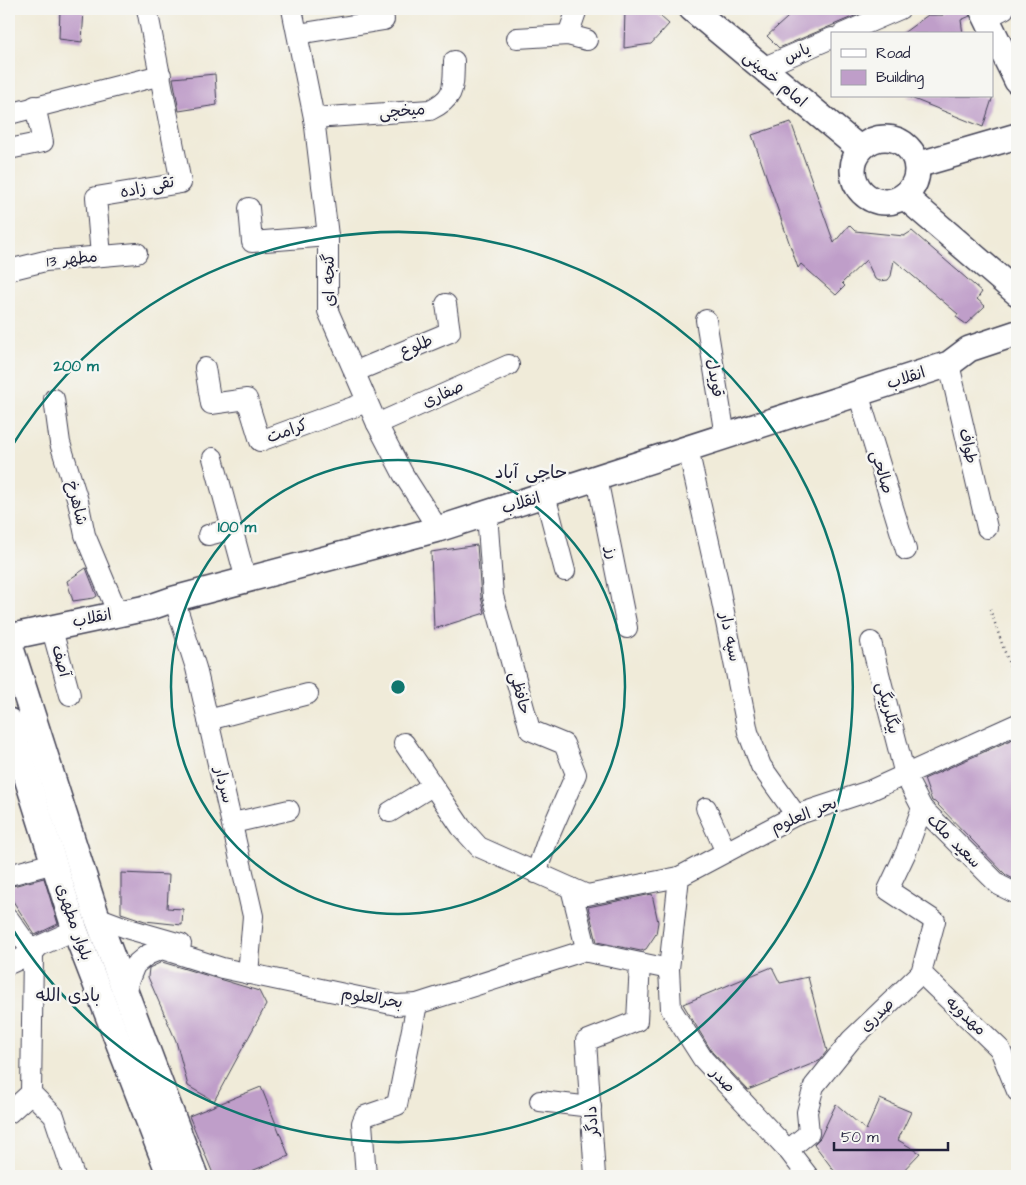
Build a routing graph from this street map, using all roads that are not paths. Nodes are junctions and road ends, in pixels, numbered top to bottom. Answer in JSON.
{"nodes":[{"id":1,"x":147,"y":9,"type":"edge"},
{"id":2,"x":292,"y":9,"type":"edge"},
{"id":3,"x":382,"y":9,"type":"edge"},
{"id":4,"x":577,"y":9,"type":"edge"},
{"id":5,"x":692,"y":9,"type":"edge"},
{"id":6,"x":900,"y":9,"type":"edge"},
{"id":7,"x":991,"y":12,"type":"edge"},
{"id":8,"x":847,"y":32,"type":"edge"},
{"id":9,"x":298,"y":34,"type":"junction"},
{"id":10,"x":568,"y":36,"type":"junction"},
{"id":11,"x":517,"y":38,"type":"dead end"},
{"id":12,"x":831,"y":38,"type":"edge"},
{"id":13,"x":587,"y":40,"type":"dead end"},
{"id":14,"x":454,"y":61,"type":"dead end"},
{"id":15,"x":762,"y":68,"type":"junction"},
{"id":16,"x":161,"y":75,"type":"junction"},
{"id":17,"x":1017,"y":81,"type":"edge"},
{"id":18,"x":35,"y":106,"type":"junction"},
{"id":19,"x":9,"y":114,"type":"edge"},
{"id":20,"x":314,"y":118,"type":"junction"},
{"id":21,"x":1017,"y":136,"type":"edge"},
{"id":22,"x":9,"y":149,"type":"edge"},
{"id":23,"x":860,"y":149,"type":"junction"},
{"id":24,"x":911,"y":182,"type":"junction"},
{"id":25,"x":249,"y":208,"type":"dead end"},
{"id":26,"x":328,"y":236,"type":"junction"},
{"id":27,"x":137,"y":253,"type":"dead end"},
{"id":28,"x":101,"y":256,"type":"junction"},
{"id":29,"x":9,"y":270,"type":"edge"},
{"id":30,"x":1017,"y":271,"type":"edge"},
{"id":31,"x":1017,"y":293,"type":"edge"},
{"id":32,"x":446,"y":304,"type":"dead end"},
{"id":33,"x":706,"y":320,"type":"dead end"},
{"id":34,"x":1017,"y":333,"type":"edge"},
{"id":35,"x":1017,"y":350,"type":"edge"},
{"id":36,"x":949,"y":364,"type":"junction"},
{"id":37,"x":509,"y":365,"type":"dead end"},
{"id":38,"x":206,"y":368,"type":"dead end"},
{"id":39,"x":354,"y":372,"type":"junction"},
{"id":40,"x":858,"y":393,"type":"junction"},
{"id":41,"x":54,"y":399,"type":"dead end"},
{"id":42,"x":367,"y":402,"type":"junction"},
{"id":43,"x":377,"y":424,"type":"junction"},
{"id":44,"x":724,"y":436,"type":"junction"},
{"id":45,"x":688,"y":448,"type":"junction"},
{"id":46,"x":213,"y":458,"type":"dead end"},
{"id":47,"x":597,"y":478,"type":"junction"},
{"id":48,"x":545,"y":495,"type":"junction"},
{"id":49,"x":487,"y":513,"type":"junction"},
{"id":50,"x":987,"y":528,"type":"dead end"},
{"id":51,"x":232,"y":529,"type":"junction"},
{"id":52,"x":438,"y":529,"type":"junction"},
{"id":53,"x":208,"y":534,"type":"dead end"},
{"id":54,"x":906,"y":550,"type":"dead end"},
{"id":55,"x":565,"y":571,"type":"dead end"},
{"id":56,"x":246,"y":580,"type":"junction"},
{"id":57,"x":181,"y":597,"type":"junction"},
{"id":58,"x":113,"y":602,"type":"junction"},
{"id":59,"x":9,"y":621,"type":"edge"},
{"id":60,"x":51,"y":626,"type":"junction"},
{"id":61,"x":627,"y":628,"type":"dead end"},
{"id":62,"x":871,"y":642,"type":"dead end"},
{"id":63,"x":10,"y":646,"type":"edge"},
{"id":64,"x":308,"y":694,"type":"dead end"},
{"id":65,"x":70,"y":695,"type":"dead end"},
{"id":66,"x":208,"y":720,"type":"junction"},
{"id":67,"x":9,"y":721,"type":"edge"},
{"id":68,"x":1017,"y":724,"type":"edge"},
{"id":69,"x":404,"y":743,"type":"dead end"},
{"id":70,"x":905,"y":775,"type":"junction"},
{"id":71,"x":432,"y":786,"type":"junction"},
{"id":72,"x":706,"y":808,"type":"dead end"},
{"id":73,"x":922,"y":808,"type":"junction"},
{"id":74,"x":289,"y":810,"type":"dead end"},
{"id":75,"x":390,"y":812,"type":"dead end"},
{"id":76,"x":796,"y":815,"type":"junction"},
{"id":77,"x":233,"y":823,"type":"junction"},
{"id":78,"x":726,"y":852,"type":"junction"},
{"id":79,"x":54,"y":863,"type":"junction"},
{"id":80,"x":536,"y":873,"type":"junction"},
{"id":81,"x":9,"y":875,"type":"edge"},
{"id":82,"x":679,"y":876,"type":"junction"},
{"id":83,"x":571,"y":888,"type":"junction"},
{"id":84,"x":1017,"y":894,"type":"edge"},
{"id":85,"x":9,"y":919,"type":"edge"},
{"id":86,"x":100,"y":926,"type":"junction"},
{"id":87,"x":78,"y":937,"type":"junction"},
{"id":88,"x":587,"y":952,"type":"junction"},
{"id":89,"x":33,"y":953,"type":"junction"},
{"id":90,"x":640,"y":963,"type":"junction"},
{"id":91,"x":9,"y":964,"type":"edge"},
{"id":92,"x":669,"y":969,"type":"junction"},
{"id":93,"x":920,"y":973,"type":"junction"},
{"id":94,"x":248,"y":974,"type":"junction"},
{"id":95,"x":124,"y":992,"type":"junction"},
{"id":96,"x":416,"y":1004,"type":"junction"},
{"id":97,"x":1017,"y":1091,"type":"edge"},
{"id":98,"x":31,"y":1093,"type":"junction"},
{"id":99,"x":540,"y":1101,"type":"dead end"},
{"id":100,"x":591,"y":1107,"type":"junction"},
{"id":101,"x":9,"y":1114,"type":"edge"},
{"id":102,"x":788,"y":1150,"type":"junction"},
{"id":103,"x":74,"y":1176,"type":"edge"},
{"id":104,"x":170,"y":1176,"type":"edge"},
{"id":105,"x":196,"y":1176,"type":"edge"},
{"id":106,"x":366,"y":1176,"type":"edge"},
{"id":107,"x":595,"y":1176,"type":"edge"},
{"id":108,"x":808,"y":1176,"type":"edge"}],
"edges":[{"from":1,"to":16,"type":"street","name":"تقی زاده"},
{"from":2,"to":9,"type":"street","name":"گنجه ای"},
{"from":3,"to":9,"type":"street"},
{"from":4,"to":10,"type":"street"},
{"from":5,"to":15,"type":"main road","name":"امام خمینی"},
{"from":6,"to":8,"type":"street"},
{"from":7,"to":17,"type":"main road"},
{"from":9,"to":20,"type":"street","name":"گنجه ای"},
{"from":10,"to":11,"type":"street"},
{"from":10,"to":13,"type":"street"},
{"from":12,"to":15,"type":"street","name":"یاس"},
{"from":14,"to":20,"type":"street","name":"میخچی"},
{"from":15,"to":23,"type":"main road","name":"امام خمینی"},
{"from":16,"to":18,"type":"street"},
{"from":16,"to":28,"type":"street","name":"تقی زاده"},
{"from":18,"to":19,"type":"street"},
{"from":18,"to":22,"type":"street"},
{"from":20,"to":26,"type":"street","name":"گنجه ای"},
{"from":21,"to":24,"type":"main road"},
{"from":23,"to":24,"type":"main road"},
{"from":23,"to":24,"type":"main road"},
{"from":24,"to":30,"type":"main road"},
{"from":24,"to":31,"type":"main road"},
{"from":25,"to":26,"type":"street"},
{"from":26,"to":39,"type":"street","name":"گنجه ای"},
{"from":27,"to":28,"type":"street","name":"مطهر 13"},
{"from":28,"to":29,"type":"street","name":"مطهر 13"},
{"from":32,"to":39,"type":"street","name":"طلوع"},
{"from":33,"to":44,"type":"street","name":"قویدل"},
{"from":34,"to":36,"type":"main road","name":"انقلاب"},
{"from":35,"to":36,"type":"main road","name":"انقلاب"},
{"from":36,"to":40,"type":"main road","name":"انقلاب"},
{"from":36,"to":50,"type":"street","name":"طواف"},
{"from":37,"to":43,"type":"street","name":"صفاری"},
{"from":38,"to":42,"type":"street","name":"کرامت"},
{"from":39,"to":42,"type":"street","name":"گنجه ای"},
{"from":40,"to":44,"type":"main road","name":"انقلاب"},
{"from":40,"to":54,"type":"street","name":"صالحی"},
{"from":41,"to":58,"type":"street","name":"شاهرخ"},
{"from":42,"to":43,"type":"street","name":"گنجه ای"},
{"from":43,"to":52,"type":"street","name":"گنجه ای"},
{"from":44,"to":45,"type":"main road","name":"انقلاب"},
{"from":45,"to":47,"type":"main road","name":"انقلاب"},
{"from":45,"to":76,"type":"street","name":"سپه دار"},
{"from":46,"to":51,"type":"street"},
{"from":47,"to":48,"type":"main road","name":"انقلاب"},
{"from":47,"to":61,"type":"street","name":"رز"},
{"from":48,"to":49,"type":"main road","name":"انقلاب"},
{"from":48,"to":55,"type":"street"},
{"from":49,"to":52,"type":"main road","name":"انقلاب"},
{"from":49,"to":80,"type":"street","name":"حافظی"},
{"from":51,"to":53,"type":"street"},
{"from":51,"to":56,"type":"street"},
{"from":52,"to":56,"type":"main road","name":"انقلاب"},
{"from":56,"to":57,"type":"main road","name":"انقلاب"},
{"from":57,"to":58,"type":"main road","name":"انقلاب"},
{"from":57,"to":60,"type":"main road","name":"انقلاب"},
{"from":57,"to":66,"type":"street","name":"سردار"},
{"from":58,"to":59,"type":"main road","name":"انقلاب"},
{"from":60,"to":63,"type":"main road","name":"انقلاب"},
{"from":60,"to":65,"type":"street","name":"آصف"},
{"from":62,"to":70,"type":"street","name":"بیگلربیگی"},
{"from":63,"to":86,"type":"main road","name":"بلوار مطهری"},
{"from":64,"to":66,"type":"street"},
{"from":66,"to":77,"type":"street","name":"سردار"},
{"from":67,"to":79,"type":"main road","name":"بلوار مطهری"},
{"from":68,"to":70,"type":"street","name":"بحر العلوم"},
{"from":69,"to":71,"type":"street"},
{"from":70,"to":73,"type":"street","name":"سعید ملک"},
{"from":70,"to":76,"type":"street","name":"بحر العلوم"},
{"from":71,"to":75,"type":"street"},
{"from":71,"to":80,"type":"street"},
{"from":72,"to":78,"type":"street"},
{"from":73,"to":84,"type":"street","name":"سعید ملک"},
{"from":73,"to":93,"type":"street","name":"صدری"},
{"from":74,"to":77,"type":"street"},
{"from":76,"to":78,"type":"street","name":"بحر العلوم"},
{"from":77,"to":94,"type":"street","name":"سردار"},
{"from":78,"to":82,"type":"street","name":"بحر العلوم"},
{"from":79,"to":81,"type":"street"},
{"from":79,"to":87,"type":"main road","name":"بلوار مطهری"},
{"from":80,"to":83,"type":"street"},
{"from":82,"to":83,"type":"street"},
{"from":82,"to":92,"type":"street"},
{"from":83,"to":88,"type":"street"},
{"from":85,"to":89,"type":"street"},
{"from":86,"to":87,"type":"main road"},
{"from":86,"to":94,"type":"street","name":"بلوار مطهری"},
{"from":86,"to":95,"type":"main road","name":"بلوار مطهری"},
{"from":87,"to":89,"type":"street"},
{"from":87,"to":104,"type":"main road","name":"بلوار مطهری"},
{"from":88,"to":90,"type":"street","name":"بحرالعلوم"},
{"from":88,"to":96,"type":"street","name":"بحرالعلوم"},
{"from":89,"to":91,"type":"street"},
{"from":89,"to":98,"type":"street"},
{"from":90,"to":92,"type":"street","name":"بحرالعلوم"},
{"from":90,"to":100,"type":"street","name":"دادگر"},
{"from":92,"to":102,"type":"street","name":"صدر"},
{"from":93,"to":97,"type":"street","name":"مهدویه"},
{"from":93,"to":102,"type":"street","name":"صدری"},
{"from":94,"to":95,"type":"street","name":"بحرالعلوم"},
{"from":94,"to":96,"type":"street","name":"بحرالعلوم"},
{"from":95,"to":105,"type":"main road","name":"بلوار مطهری"},
{"from":96,"to":106,"type":"street"},
{"from":98,"to":101,"type":"street"},
{"from":98,"to":103,"type":"street"},
{"from":99,"to":100,"type":"street"},
{"from":100,"to":107,"type":"street","name":"دادگر"},
{"from":102,"to":108,"type":"street","name":"صدر"}]}
